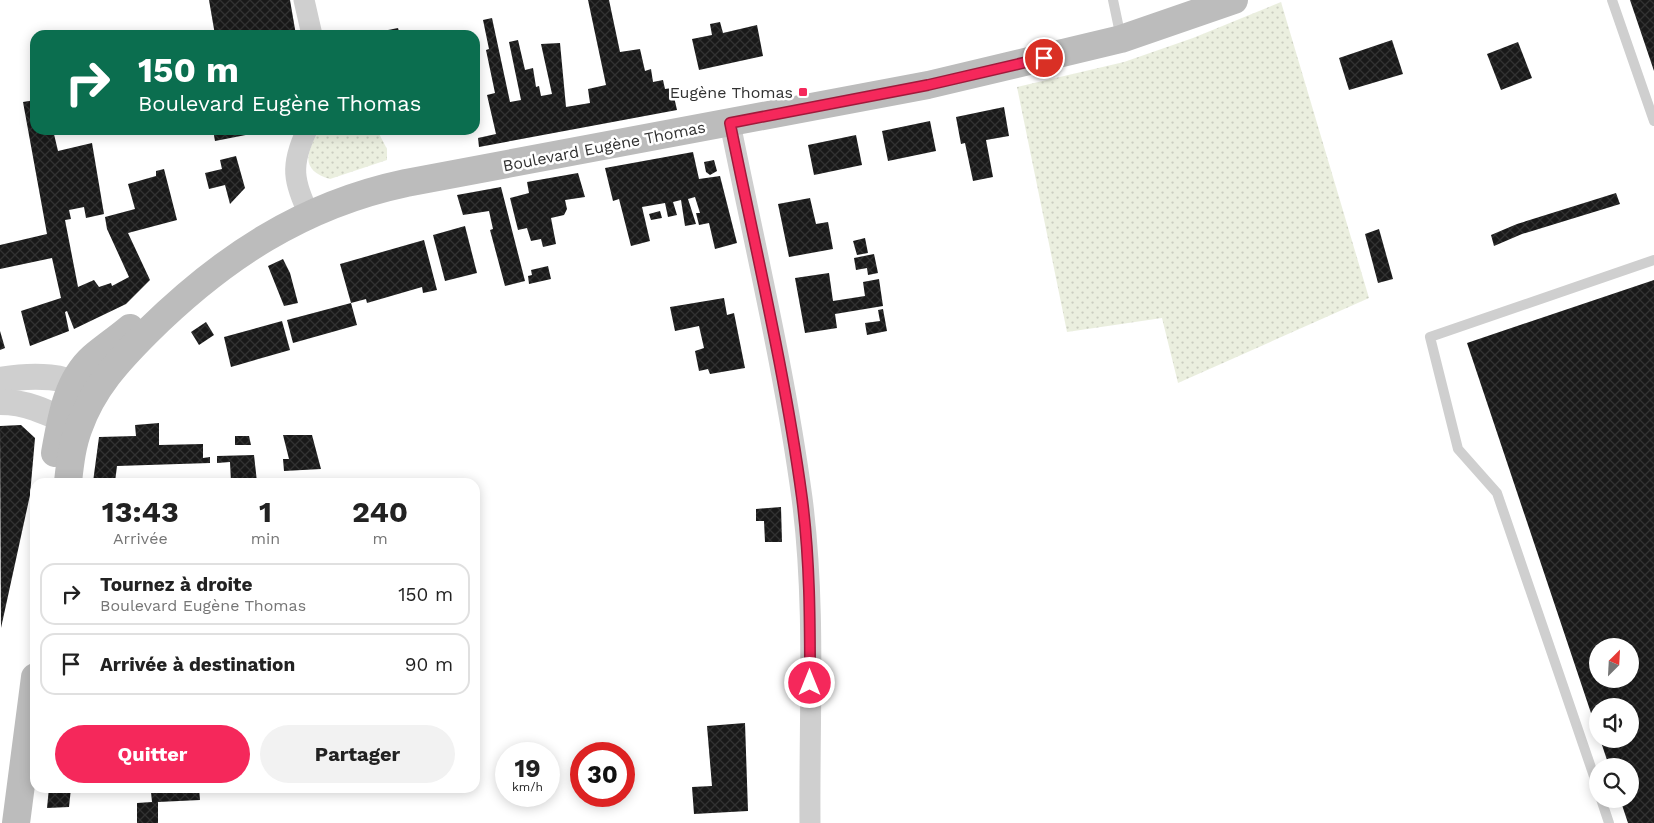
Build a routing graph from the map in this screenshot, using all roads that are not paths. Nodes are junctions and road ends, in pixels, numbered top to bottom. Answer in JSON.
{"nodes":[{"id":1,"x":304,"y":0,"type":"edge"},
{"id":2,"x":1113,"y":0,"type":"edge"},
{"id":3,"x":1234,"y":0,"type":"edge"},
{"id":4,"x":1612,"y":0,"type":"edge"},
{"id":5,"x":311,"y":30,"type":"edge"},
{"id":6,"x":1121,"y":39,"type":"junction"},
{"id":7,"x":1654,"y":121,"type":"edge"},
{"id":8,"x":730,"y":123,"type":"junction"},
{"id":9,"x":306,"y":135,"type":"edge"},
{"id":10,"x":306,"y":209,"type":"junction"},
{"id":11,"x":1654,"y":260,"type":"edge"},
{"id":12,"x":0,"y":380,"type":"edge"},
{"id":13,"x":0,"y":402,"type":"edge"},
{"id":14,"x":77,"y":402,"type":"junction"},
{"id":15,"x":51,"y":478,"type":"edge"},
{"id":16,"x":69,"y":478,"type":"edge"},
{"id":17,"x":30,"y":715,"type":"edge"},
{"id":18,"x":1589,"y":762,"type":"edge"},
{"id":19,"x":1604,"y":808,"type":"edge"},
{"id":20,"x":16,"y":823,"type":"edge"},
{"id":21,"x":810,"y":823,"type":"edge"},
{"id":22,"x":1609,"y":823,"type":"edge"}],
"edges":[{"from":1,"to":5,"type":"street"},
{"from":2,"to":6,"type":"lane"},
{"from":3,"to":6,"type":"main road","name":"Boulevard Eugène Thomas"},
{"from":4,"to":7,"type":"lane"},
{"from":6,"to":8,"type":"main road","name":"Boulevard Eugène Thomas"},
{"from":8,"to":10,"type":"main road","name":"Boulevard Eugène Thomas"},
{"from":8,"to":21,"type":"street"},
{"from":9,"to":10,"type":"street"},
{"from":10,"to":14,"type":"main road","name":"Boulevard Eugène Thomas"},
{"from":10,"to":14,"type":"main road","name":"Boulevard Eugène Thomas"},
{"from":11,"to":18,"type":"lane"},
{"from":12,"to":14,"type":"street"},
{"from":13,"to":14,"type":"street"},
{"from":14,"to":15,"type":"main road"},
{"from":14,"to":16,"type":"main road"},
{"from":17,"to":20,"type":"main road"},
{"from":19,"to":22,"type":"lane"}]}
